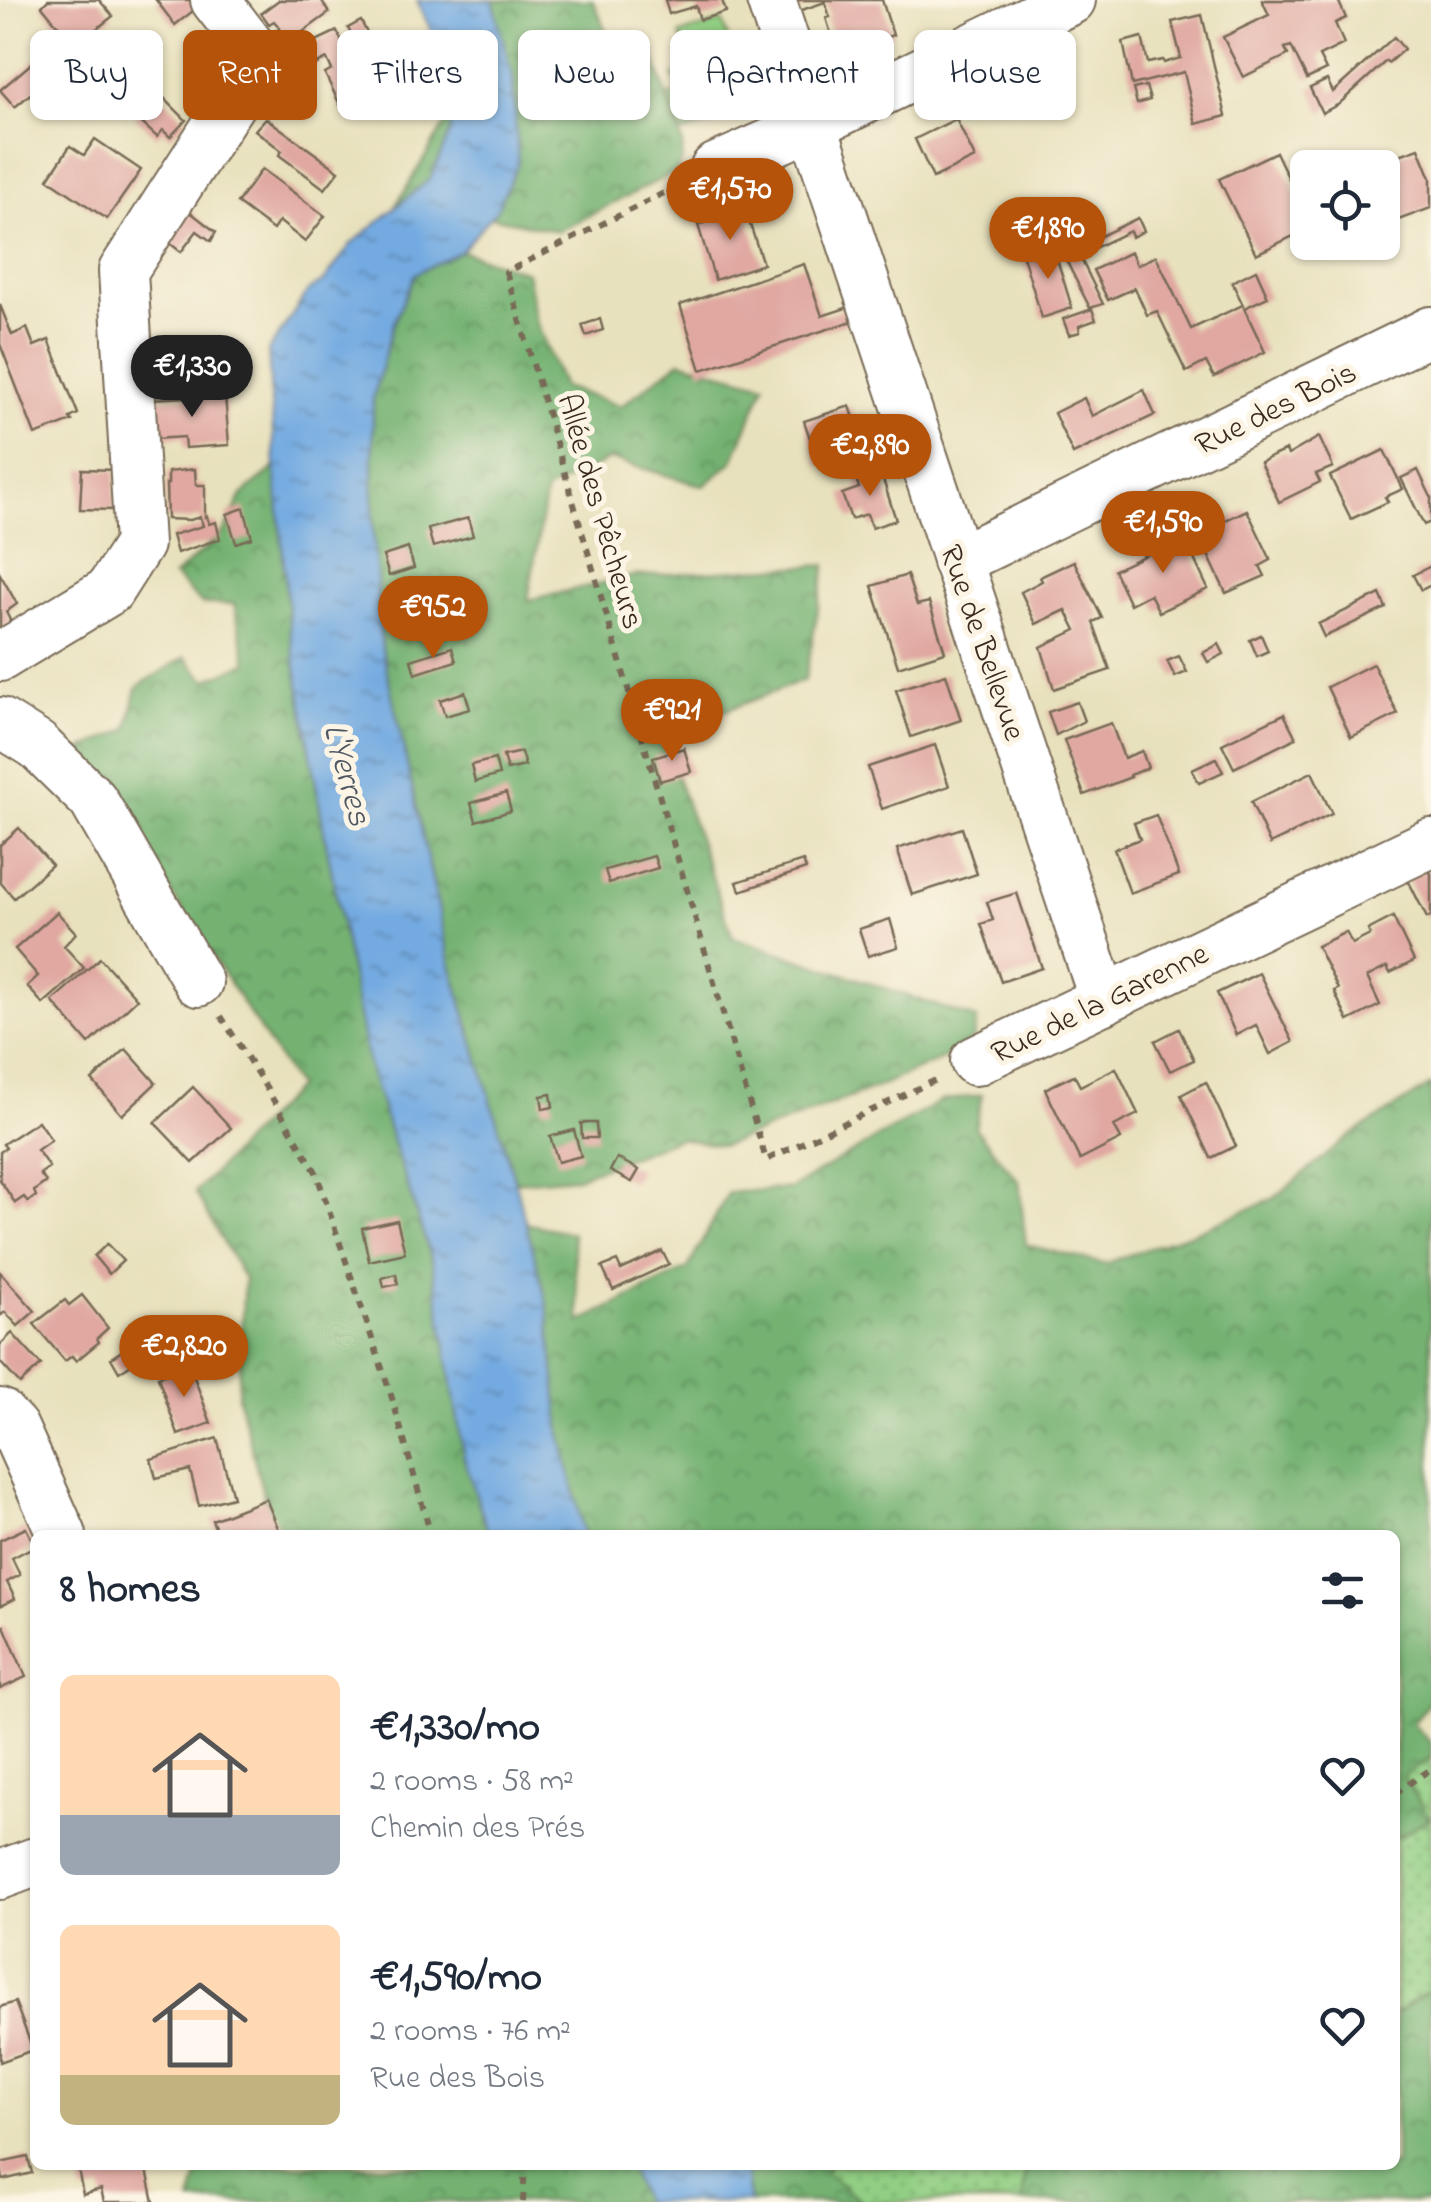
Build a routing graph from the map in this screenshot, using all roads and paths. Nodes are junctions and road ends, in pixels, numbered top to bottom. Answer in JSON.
{"nodes":[{"id":1,"x":215,"y":0,"type":"edge"},
{"id":2,"x":770,"y":0,"type":"edge"},
{"id":3,"x":1072,"y":0,"type":"edge"},
{"id":4,"x":812,"y":125,"type":"junction"},
{"id":5,"x":714,"y":168,"type":"joint"},
{"id":6,"x":1431,"y":332,"type":"edge"},
{"id":7,"x":957,"y":561,"type":"junction"},
{"id":8,"x":0,"y":657,"type":"edge"},
{"id":9,"x":0,"y":722,"type":"edge"},
{"id":10,"x":1431,"y":843,"type":"edge"},
{"id":11,"x":198,"y":982,"type":"joint"},
{"id":12,"x":1104,"y":1000,"type":"junction"},
{"id":13,"x":975,"y":1062,"type":"joint"},
{"id":14,"x":766,"y":1160,"type":"joint"},
{"id":15,"x":0,"y":1412,"type":"edge"},
{"id":16,"x":60,"y":1530,"type":"edge"},
{"id":17,"x":429,"y":1530,"type":"edge"},
{"id":18,"x":1431,"y":1769,"type":"edge"},
{"id":19,"x":1400,"y":1790,"type":"edge"},
{"id":20,"x":30,"y":1864,"type":"edge"},
{"id":21,"x":0,"y":1875,"type":"edge"},
{"id":22,"x":525,"y":2170,"type":"edge"},
{"id":23,"x":523,"y":2202,"type":"edge"}],
"edges":[{"from":1,"to":8,"type":"street"},
{"from":2,"to":4,"type":"street","name":"Rue de Bellevue"},
{"from":3,"to":4,"type":"street"},
{"from":4,"to":5,"type":"street"},
{"from":4,"to":7,"type":"street","name":"Rue de Bellevue"},
{"from":5,"to":14,"type":"path","name":"Allée des Pêcheurs"},
{"from":6,"to":7,"type":"street","name":"Rue des Bois"},
{"from":7,"to":12,"type":"street","name":"Rue de Bellevue"},
{"from":9,"to":11,"type":"street"},
{"from":10,"to":12,"type":"street","name":"Rue de la Garenne"},
{"from":11,"to":17,"type":"path"},
{"from":12,"to":13,"type":"street","name":"Rue de la Garenne"},
{"from":13,"to":14,"type":"path","name":"Rue de la Garenne"},
{"from":15,"to":16,"type":"street"},
{"from":18,"to":19,"type":"path"},
{"from":20,"to":21,"type":"street"},
{"from":22,"to":23,"type":"path"}]}
